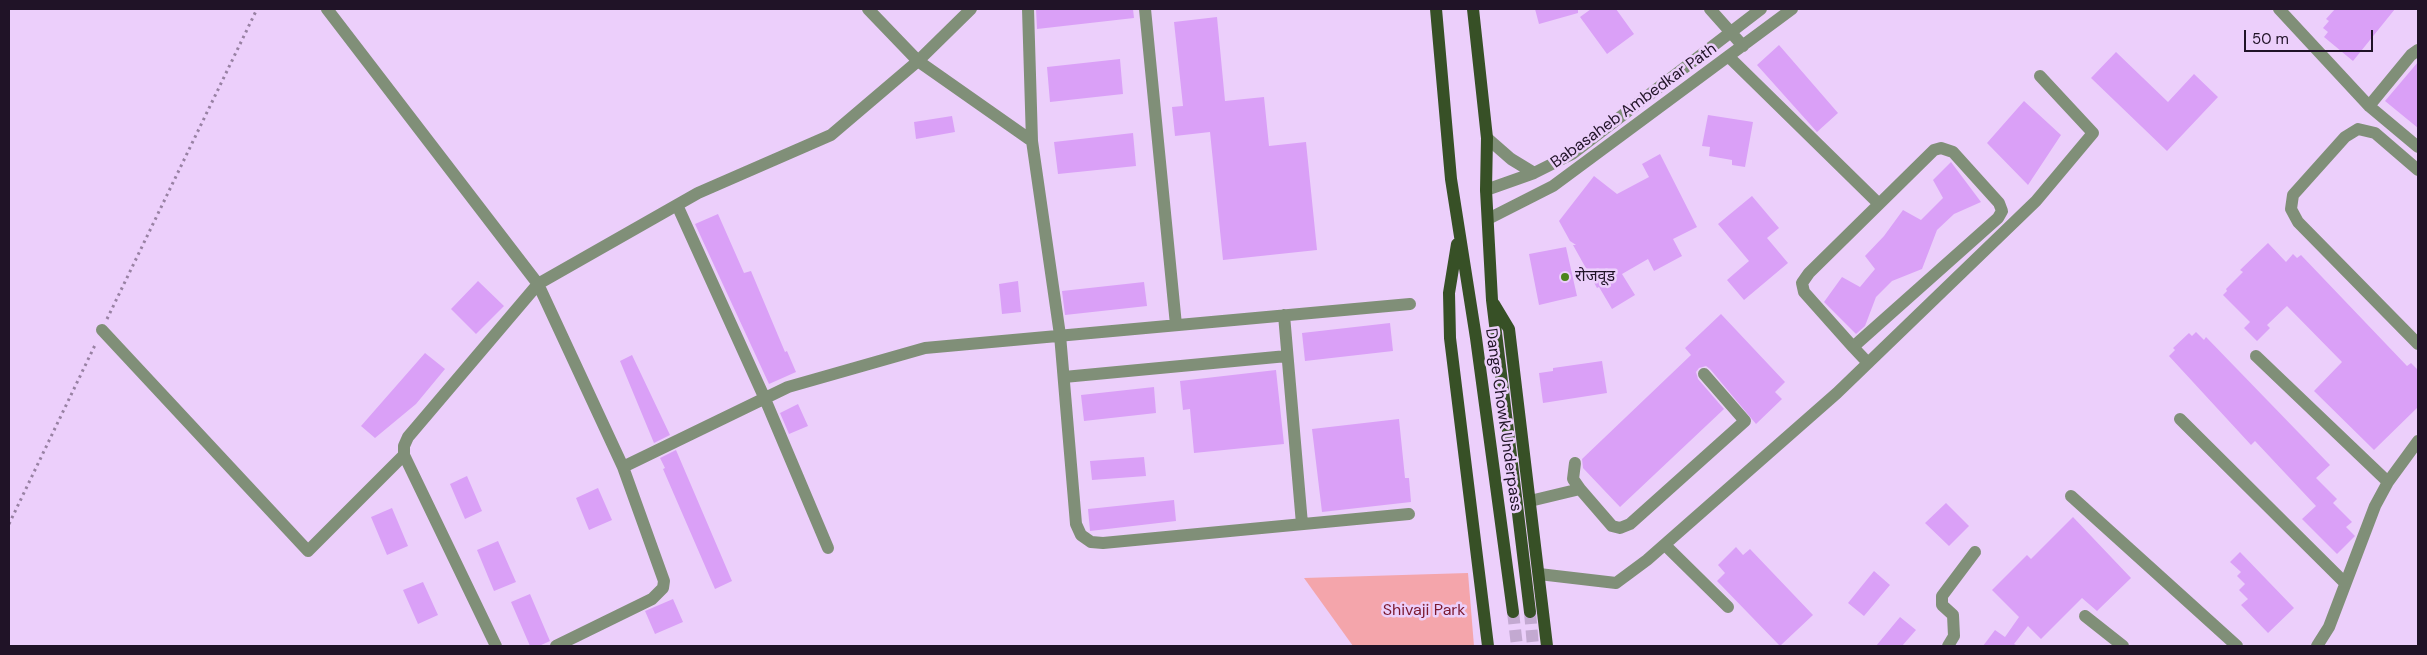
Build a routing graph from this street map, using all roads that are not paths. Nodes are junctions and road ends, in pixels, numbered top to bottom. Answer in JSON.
{"nodes":[{"id":1,"x":327,"y":9,"type":"edge"},
{"id":2,"x":868,"y":9,"type":"edge"},
{"id":3,"x":971,"y":9,"type":"edge"},
{"id":4,"x":1028,"y":9,"type":"edge"},
{"id":5,"x":1145,"y":9,"type":"edge"},
{"id":6,"x":1436,"y":9,"type":"edge"},
{"id":7,"x":1473,"y":9,"type":"edge"},
{"id":8,"x":1710,"y":9,"type":"edge"},
{"id":9,"x":1761,"y":9,"type":"edge"},
{"id":10,"x":1792,"y":9,"type":"edge"},
{"id":11,"x":2280,"y":9,"type":"edge"},
{"id":12,"x":1730,"y":33,"type":"junction"},
{"id":13,"x":1743,"y":46,"type":"junction"},
{"id":14,"x":2418,"y":50,"type":"edge"},
{"id":15,"x":1729,"y":57,"type":"junction"},
{"id":16,"x":918,"y":61,"type":"junction"},
{"id":17,"x":2040,"y":76,"type":"dead end"},
{"id":18,"x":2369,"y":106,"type":"junction"},
{"id":19,"x":1487,"y":138,"type":"junction"},
{"id":20,"x":1032,"y":141,"type":"junction"},
{"id":21,"x":2418,"y":147,"type":"edge"},
{"id":22,"x":2418,"y":170,"type":"edge"},
{"id":23,"x":1534,"y":173,"type":"junction"},
{"id":24,"x":1486,"y":190,"type":"junction"},
{"id":25,"x":1879,"y":204,"type":"junction"},
{"id":26,"x":677,"y":205,"type":"junction"},
{"id":27,"x":1488,"y":219,"type":"junction"},
{"id":28,"x":1458,"y":232,"type":"junction"},
{"id":29,"x":538,"y":284,"type":"junction"},
{"id":30,"x":1492,"y":300,"type":"junction"},
{"id":31,"x":1410,"y":304,"type":"dead end"},
{"id":32,"x":1284,"y":315,"type":"junction"},
{"id":33,"x":1176,"y":324,"type":"junction"},
{"id":34,"x":102,"y":330,"type":"road end"},
{"id":35,"x":1060,"y":334,"type":"junction"},
{"id":36,"x":2418,"y":344,"type":"edge"},
{"id":37,"x":1853,"y":347,"type":"junction"},
{"id":38,"x":1287,"y":356,"type":"junction"},
{"id":39,"x":2256,"y":356,"type":"dead end"},
{"id":40,"x":1868,"y":363,"type":"junction"},
{"id":41,"x":1704,"y":374,"type":"dead end"},
{"id":42,"x":1064,"y":377,"type":"junction"},
{"id":43,"x":765,"y":399,"type":"junction"},
{"id":44,"x":2180,"y":419,"type":"dead end"},
{"id":45,"x":2418,"y":441,"type":"edge"},
{"id":46,"x":404,"y":454,"type":"junction"},
{"id":47,"x":1575,"y":463,"type":"dead end"},
{"id":48,"x":623,"y":467,"type":"junction"},
{"id":49,"x":2388,"y":482,"type":"junction"},
{"id":50,"x":1580,"y":488,"type":"junction"},
{"id":51,"x":2071,"y":496,"type":"dead end"},
{"id":52,"x":1530,"y":501,"type":"junction"},
{"id":53,"x":1409,"y":514,"type":"dead end"},
{"id":54,"x":1302,"y":524,"type":"junction"},
{"id":55,"x":1665,"y":545,"type":"junction"},
{"id":56,"x":828,"y":548,"type":"dead end"},
{"id":57,"x":1975,"y":552,"type":"dead end"},
{"id":58,"x":1539,"y":574,"type":"junction"},
{"id":59,"x":2345,"y":583,"type":"junction"},
{"id":60,"x":1728,"y":607,"type":"dead end"},
{"id":61,"x":1513,"y":612,"type":"tunnel mouth"},
{"id":62,"x":1530,"y":612,"type":"tunnel mouth"},
{"id":63,"x":2085,"y":616,"type":"dead end"},
{"id":64,"x":496,"y":646,"type":"edge"},
{"id":65,"x":556,"y":646,"type":"edge"},
{"id":66,"x":1488,"y":646,"type":"edge"},
{"id":67,"x":1547,"y":646,"type":"edge"},
{"id":68,"x":1948,"y":646,"type":"edge"},
{"id":69,"x":2123,"y":646,"type":"edge"},
{"id":70,"x":2236,"y":646,"type":"edge"},
{"id":71,"x":2317,"y":646,"type":"edge"}],
"edges":[{"from":1,"to":29,"type":"street"},
{"from":2,"to":16,"type":"street"},
{"from":3,"to":16,"type":"street"},
{"from":4,"to":20,"type":"street"},
{"from":5,"to":33,"type":"street"},
{"from":6,"to":28,"type":"main road","name":"Dange Chowk Underpass"},
{"from":7,"to":19,"type":"main road","name":"Dange Chowk Underpass"},
{"from":8,"to":12,"type":"street"},
{"from":9,"to":12,"type":"street","name":"Babasaheb Ambedkar Path"},
{"from":10,"to":13,"type":"street","name":"Babasaheb Ambedkar Path"},
{"from":11,"to":18,"type":"street"},
{"from":12,"to":13,"type":"street"},
{"from":12,"to":23,"type":"street","name":"Babasaheb Ambedkar Path"},
{"from":13,"to":15,"type":"street","name":"Babasaheb Ambedkar Path"},
{"from":14,"to":18,"type":"street"},
{"from":15,"to":25,"type":"street"},
{"from":15,"to":27,"type":"street","name":"Babasaheb Ambedkar Path"},
{"from":16,"to":20,"type":"street"},
{"from":16,"to":26,"type":"street"},
{"from":17,"to":40,"type":"street"},
{"from":18,"to":21,"type":"street"},
{"from":19,"to":23,"type":"street","name":"Babasaheb Ambedkar Path"},
{"from":19,"to":24,"type":"main road","name":"Dange Chowk Underpass"},
{"from":20,"to":35,"type":"street"},
{"from":22,"to":36,"type":"street"},
{"from":23,"to":24,"type":"street"},
{"from":24,"to":27,"type":"main road","name":"Dange Chowk Underpass"},
{"from":25,"to":37,"type":"street"},
{"from":25,"to":37,"type":"street"},
{"from":26,"to":29,"type":"street"},
{"from":26,"to":43,"type":"street"},
{"from":27,"to":30,"type":"main road","name":"Dange Chowk Underpass"},
{"from":28,"to":61,"type":"main road","name":"Dange Chowk Underpass"},
{"from":28,"to":66,"type":"main road"},
{"from":29,"to":46,"type":"street"},
{"from":29,"to":48,"type":"street"},
{"from":30,"to":52,"type":"main road"},
{"from":30,"to":62,"type":"main road","name":"Dange Chowk Underpass"},
{"from":31,"to":32,"type":"street"},
{"from":32,"to":33,"type":"street"},
{"from":32,"to":38,"type":"street"},
{"from":33,"to":35,"type":"street"},
{"from":34,"to":46,"type":"street"},
{"from":35,"to":42,"type":"street"},
{"from":35,"to":43,"type":"street"},
{"from":37,"to":40,"type":"street"},
{"from":38,"to":42,"type":"street"},
{"from":38,"to":54,"type":"street"},
{"from":39,"to":49,"type":"street"},
{"from":40,"to":55,"type":"street"},
{"from":41,"to":50,"type":"street"},
{"from":42,"to":54,"type":"street"},
{"from":43,"to":48,"type":"street"},
{"from":43,"to":56,"type":"street"},
{"from":44,"to":59,"type":"street"},
{"from":45,"to":49,"type":"street"},
{"from":46,"to":64,"type":"street"},
{"from":47,"to":50,"type":"street"},
{"from":48,"to":65,"type":"street"},
{"from":49,"to":59,"type":"street"},
{"from":50,"to":52,"type":"street"},
{"from":51,"to":70,"type":"street"},
{"from":52,"to":58,"type":"main road"},
{"from":53,"to":54,"type":"street"},
{"from":55,"to":58,"type":"street"},
{"from":55,"to":60,"type":"street"},
{"from":57,"to":68,"type":"street"},
{"from":58,"to":67,"type":"main road"},
{"from":59,"to":71,"type":"street"},
{"from":63,"to":69,"type":"street"}]}
